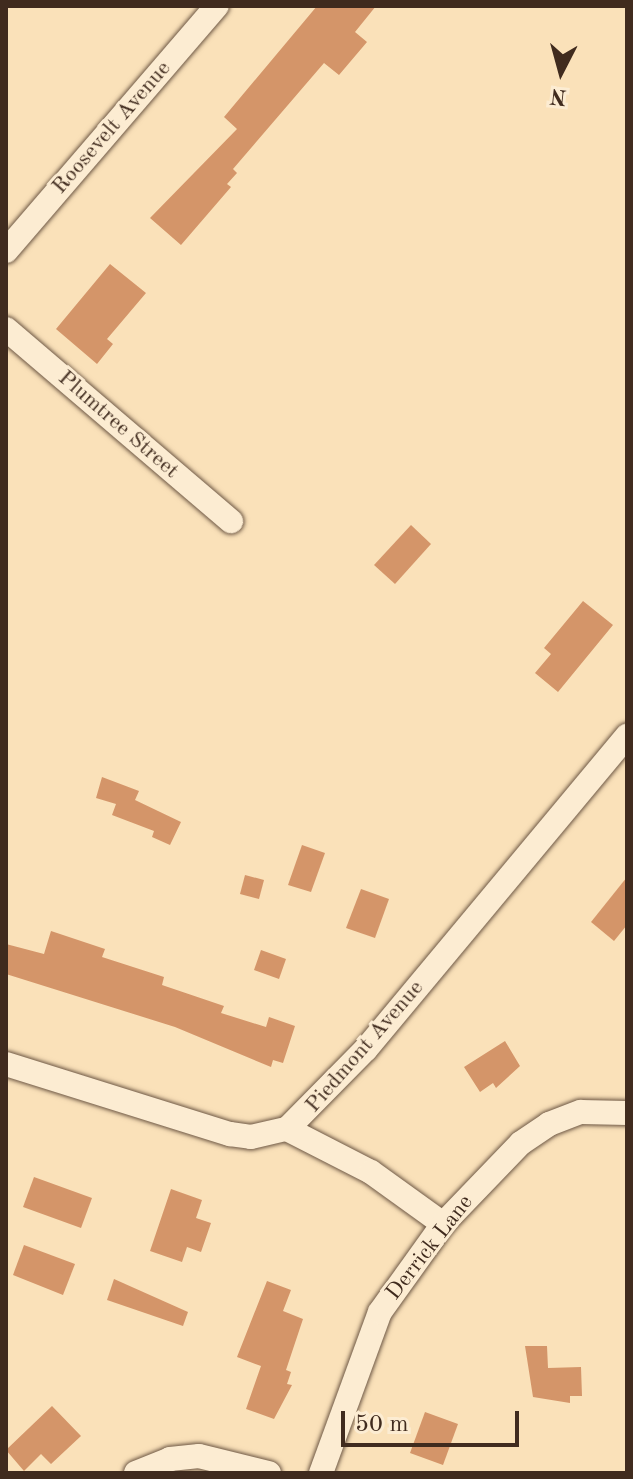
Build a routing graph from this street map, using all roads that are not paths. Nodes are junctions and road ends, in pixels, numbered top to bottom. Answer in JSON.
{"nodes":[{"id":1,"x":217,"y":6,"type":"edge"},
{"id":2,"x":6,"y":251,"type":"edge"},
{"id":3,"x":6,"y":329,"type":"edge"},
{"id":4,"x":231,"y":521,"type":"dead end"},
{"id":5,"x":627,"y":736,"type":"edge"},
{"id":6,"x":6,"y":1064,"type":"edge"},
{"id":7,"x":627,"y":1113,"type":"edge"},
{"id":8,"x":287,"y":1129,"type":"junction"},
{"id":9,"x":443,"y":1224,"type":"junction"},
{"id":10,"x":136,"y":1473,"type":"edge"},
{"id":11,"x":269,"y":1473,"type":"edge"},
{"id":12,"x":321,"y":1473,"type":"edge"}],
"edges":[{"from":1,"to":2,"type":"street","name":"Roosevelt Avenue"},
{"from":3,"to":4,"type":"street","name":"Plumtree Street"},
{"from":5,"to":8,"type":"street","name":"Piedmont Avenue"},
{"from":6,"to":8,"type":"street","name":"Piedmont Avenue"},
{"from":7,"to":9,"type":"street","name":"Derrick Lane"},
{"from":8,"to":9,"type":"street"},
{"from":9,"to":12,"type":"street","name":"Derrick Lane"},
{"from":10,"to":11,"type":"street"}]}
